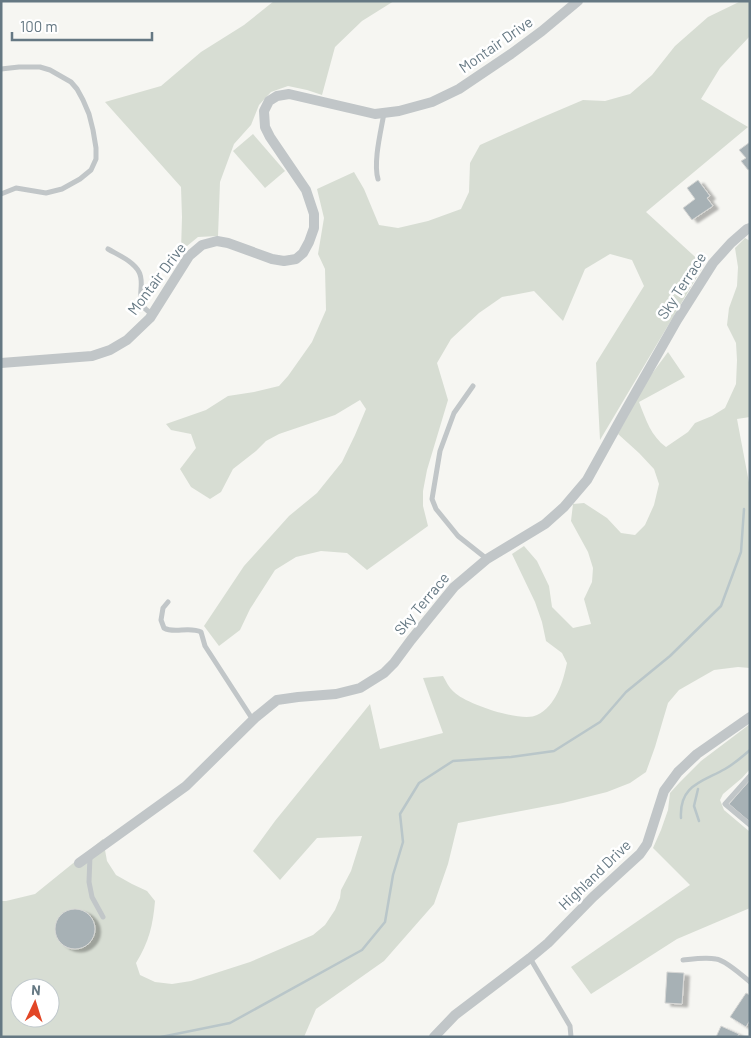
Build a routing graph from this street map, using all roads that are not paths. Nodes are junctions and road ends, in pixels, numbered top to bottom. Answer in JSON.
{"nodes":[{"id":1,"x":578,"y":1,"type":"edge"},
{"id":2,"x":1,"y":69,"type":"edge"},
{"id":3,"x":384,"y":113,"type":"junction"},
{"id":4,"x":378,"y":179,"type":"dead end"},
{"id":5,"x":1,"y":194,"type":"edge"},
{"id":6,"x":750,"y":228,"type":"edge"},
{"id":7,"x":108,"y":249,"type":"dead end"},
{"id":8,"x":152,"y":314,"type":"junction"},
{"id":9,"x":1,"y":363,"type":"edge"},
{"id":10,"x":473,"y":386,"type":"dead end"},
{"id":11,"x":487,"y":559,"type":"junction"},
{"id":12,"x":168,"y":602,"type":"dead end"},
{"id":13,"x":750,"y":716,"type":"edge"},
{"id":14,"x":253,"y":720,"type":"junction"},
{"id":15,"x":750,"y":776,"type":"edge"},
{"id":16,"x":750,"y":825,"type":"edge"},
{"id":17,"x":90,"y":855,"type":"junction"},
{"id":18,"x":79,"y":863,"type":"dead end"},
{"id":19,"x":104,"y":917,"type":"dead end"},
{"id":20,"x":530,"y":958,"type":"junction"},
{"id":21,"x":683,"y":960,"type":"dead end"},
{"id":22,"x":750,"y":982,"type":"edge"},
{"id":23,"x":434,"y":1037,"type":"edge"},
{"id":24,"x":571,"y":1037,"type":"edge"}],
"edges":[{"from":1,"to":3,"type":"street","name":"Montair Drive"},
{"from":2,"to":5,"type":"lane"},
{"from":3,"to":4,"type":"lane"},
{"from":3,"to":8,"type":"street","name":"Montair Drive"},
{"from":6,"to":11,"type":"street","name":"Sky Terrace"},
{"from":7,"to":8,"type":"lane"},
{"from":8,"to":9,"type":"street","name":"Montair Drive"},
{"from":10,"to":11,"type":"lane"},
{"from":11,"to":14,"type":"street","name":"Sky Terrace"},
{"from":12,"to":14,"type":"lane"},
{"from":13,"to":20,"type":"street","name":"Highland Drive"},
{"from":14,"to":17,"type":"street","name":"Sky Terrace"},
{"from":15,"to":16,"type":"lane"},
{"from":17,"to":18,"type":"street","name":"Sky Terrace"},
{"from":17,"to":19,"type":"lane"},
{"from":20,"to":23,"type":"street","name":"Highland Drive"},
{"from":20,"to":24,"type":"lane"},
{"from":21,"to":22,"type":"lane"}]}
